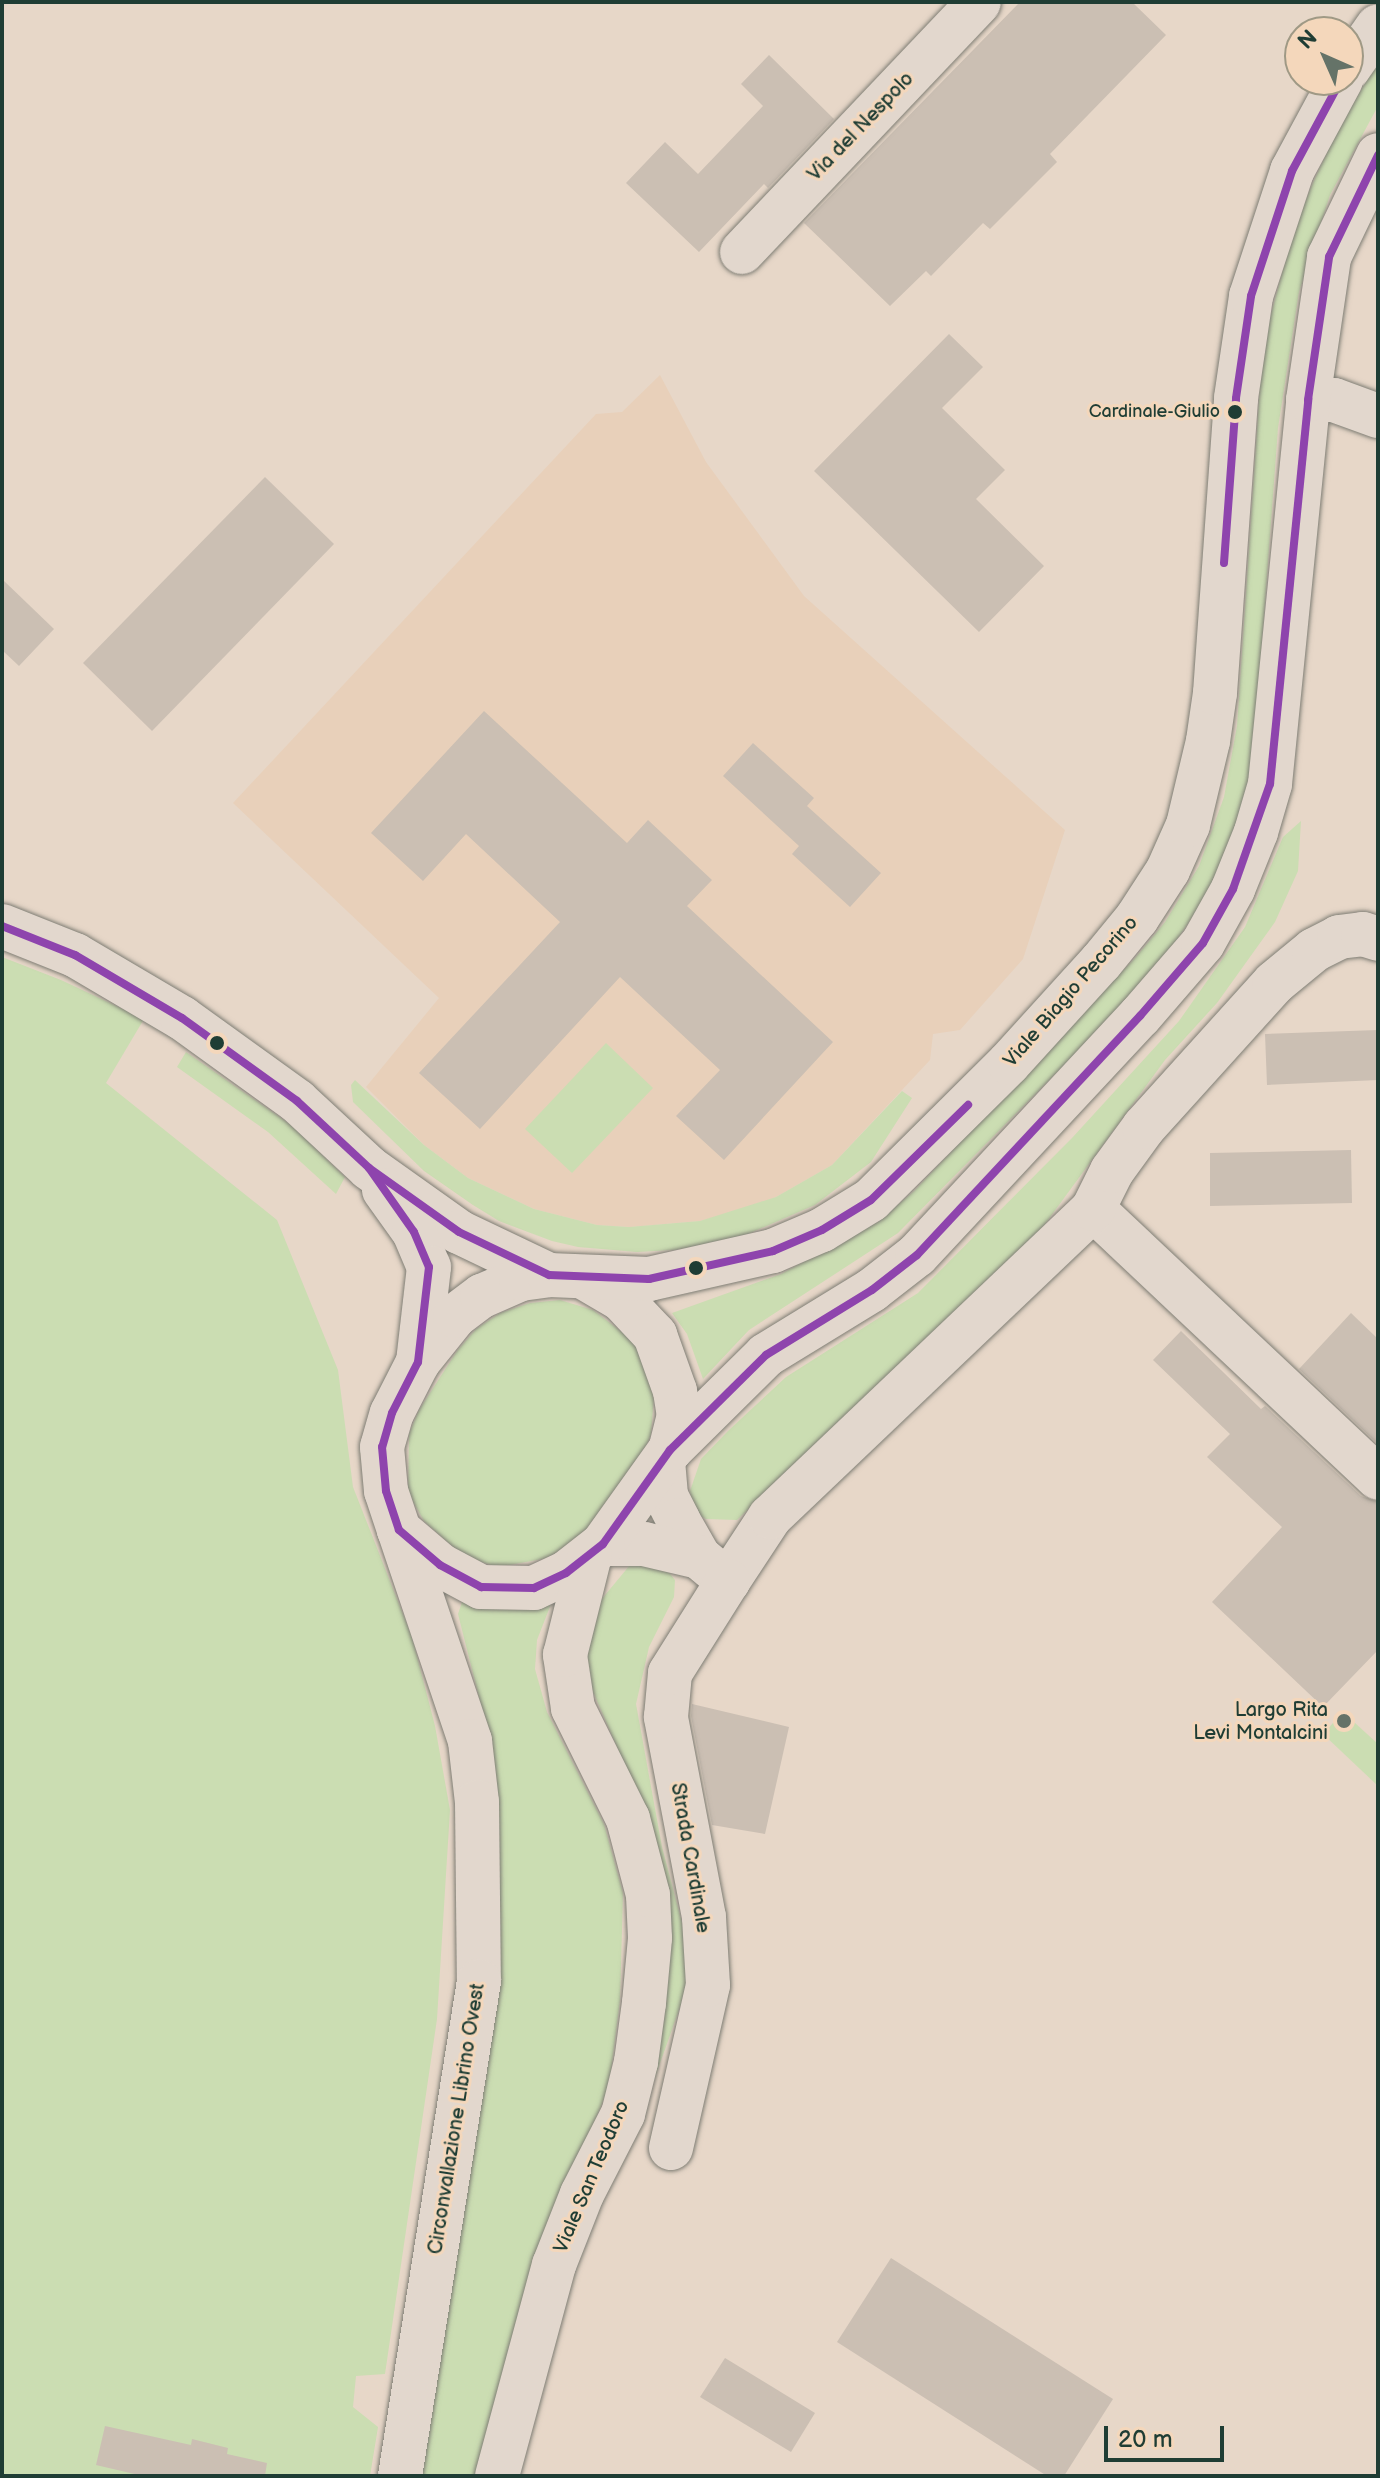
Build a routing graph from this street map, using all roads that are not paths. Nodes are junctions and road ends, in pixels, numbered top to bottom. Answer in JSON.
{"nodes":[{"id":1,"x":979,"y":2,"type":"edge"},
{"id":2,"x":1378,"y":26,"type":"edge"},
{"id":3,"x":1364,"y":46,"type":"edge"},
{"id":4,"x":1332,"y":96,"type":"edge"},
{"id":5,"x":1378,"y":155,"type":"edge"},
{"id":6,"x":742,"y":252,"type":"dead end"},
{"id":7,"x":1308,"y":400,"type":"junction"},
{"id":8,"x":1378,"y":416,"type":"edge"},
{"id":9,"x":2,"y":926,"type":"edge"},
{"id":10,"x":1378,"y":939,"type":"edge"},
{"id":11,"x":369,"y":1168,"type":"junction"},
{"id":12,"x":1093,"y":1209,"type":"junction"},
{"id":13,"x":567,"y":1277,"type":"junction"},
{"id":14,"x":418,"y":1362,"type":"junction"},
{"id":15,"x":666,"y":1455,"type":"junction"},
{"id":16,"x":1378,"y":1478,"type":"edge"},
{"id":17,"x":399,"y":1530,"type":"junction"},
{"id":18,"x":596,"y":1550,"type":"junction"},
{"id":19,"x":714,"y":1569,"type":"junction"},
{"id":20,"x":671,"y":2148,"type":"dead end"},
{"id":21,"x":400,"y":2476,"type":"edge"},
{"id":22,"x":497,"y":2476,"type":"edge"}],
"edges":[{"from":1,"to":6,"type":"main road","name":"Via del Nespolo"},
{"from":2,"to":3,"type":"main road"},
{"from":4,"to":13,"type":"main road","name":"Viale Biagio Pecorino"},
{"from":5,"to":7,"type":"main road"},
{"from":7,"to":8,"type":"main road"},
{"from":7,"to":15,"type":"main road"},
{"from":9,"to":11,"type":"main road"},
{"from":10,"to":12,"type":"main road","name":"Strada Cardinale"},
{"from":11,"to":13,"type":"main road"},
{"from":11,"to":14,"type":"main road"},
{"from":12,"to":16,"type":"main road"},
{"from":12,"to":19,"type":"main road","name":"Strada Cardinale"},
{"from":13,"to":14,"type":"main road"},
{"from":13,"to":15,"type":"main road"},
{"from":14,"to":17,"type":"main road","name":"Circonvallazione Librino Ovest"},
{"from":15,"to":18,"type":"main road"},
{"from":15,"to":19,"type":"main road"},
{"from":17,"to":18,"type":"main road"},
{"from":17,"to":21,"type":"main road","name":"Circonvallazione Librino Ovest"},
{"from":18,"to":19,"type":"main road"},
{"from":18,"to":22,"type":"main road","name":"Viale San Teodoro"},
{"from":19,"to":20,"type":"main road","name":"Strada Cardinale"}]}
